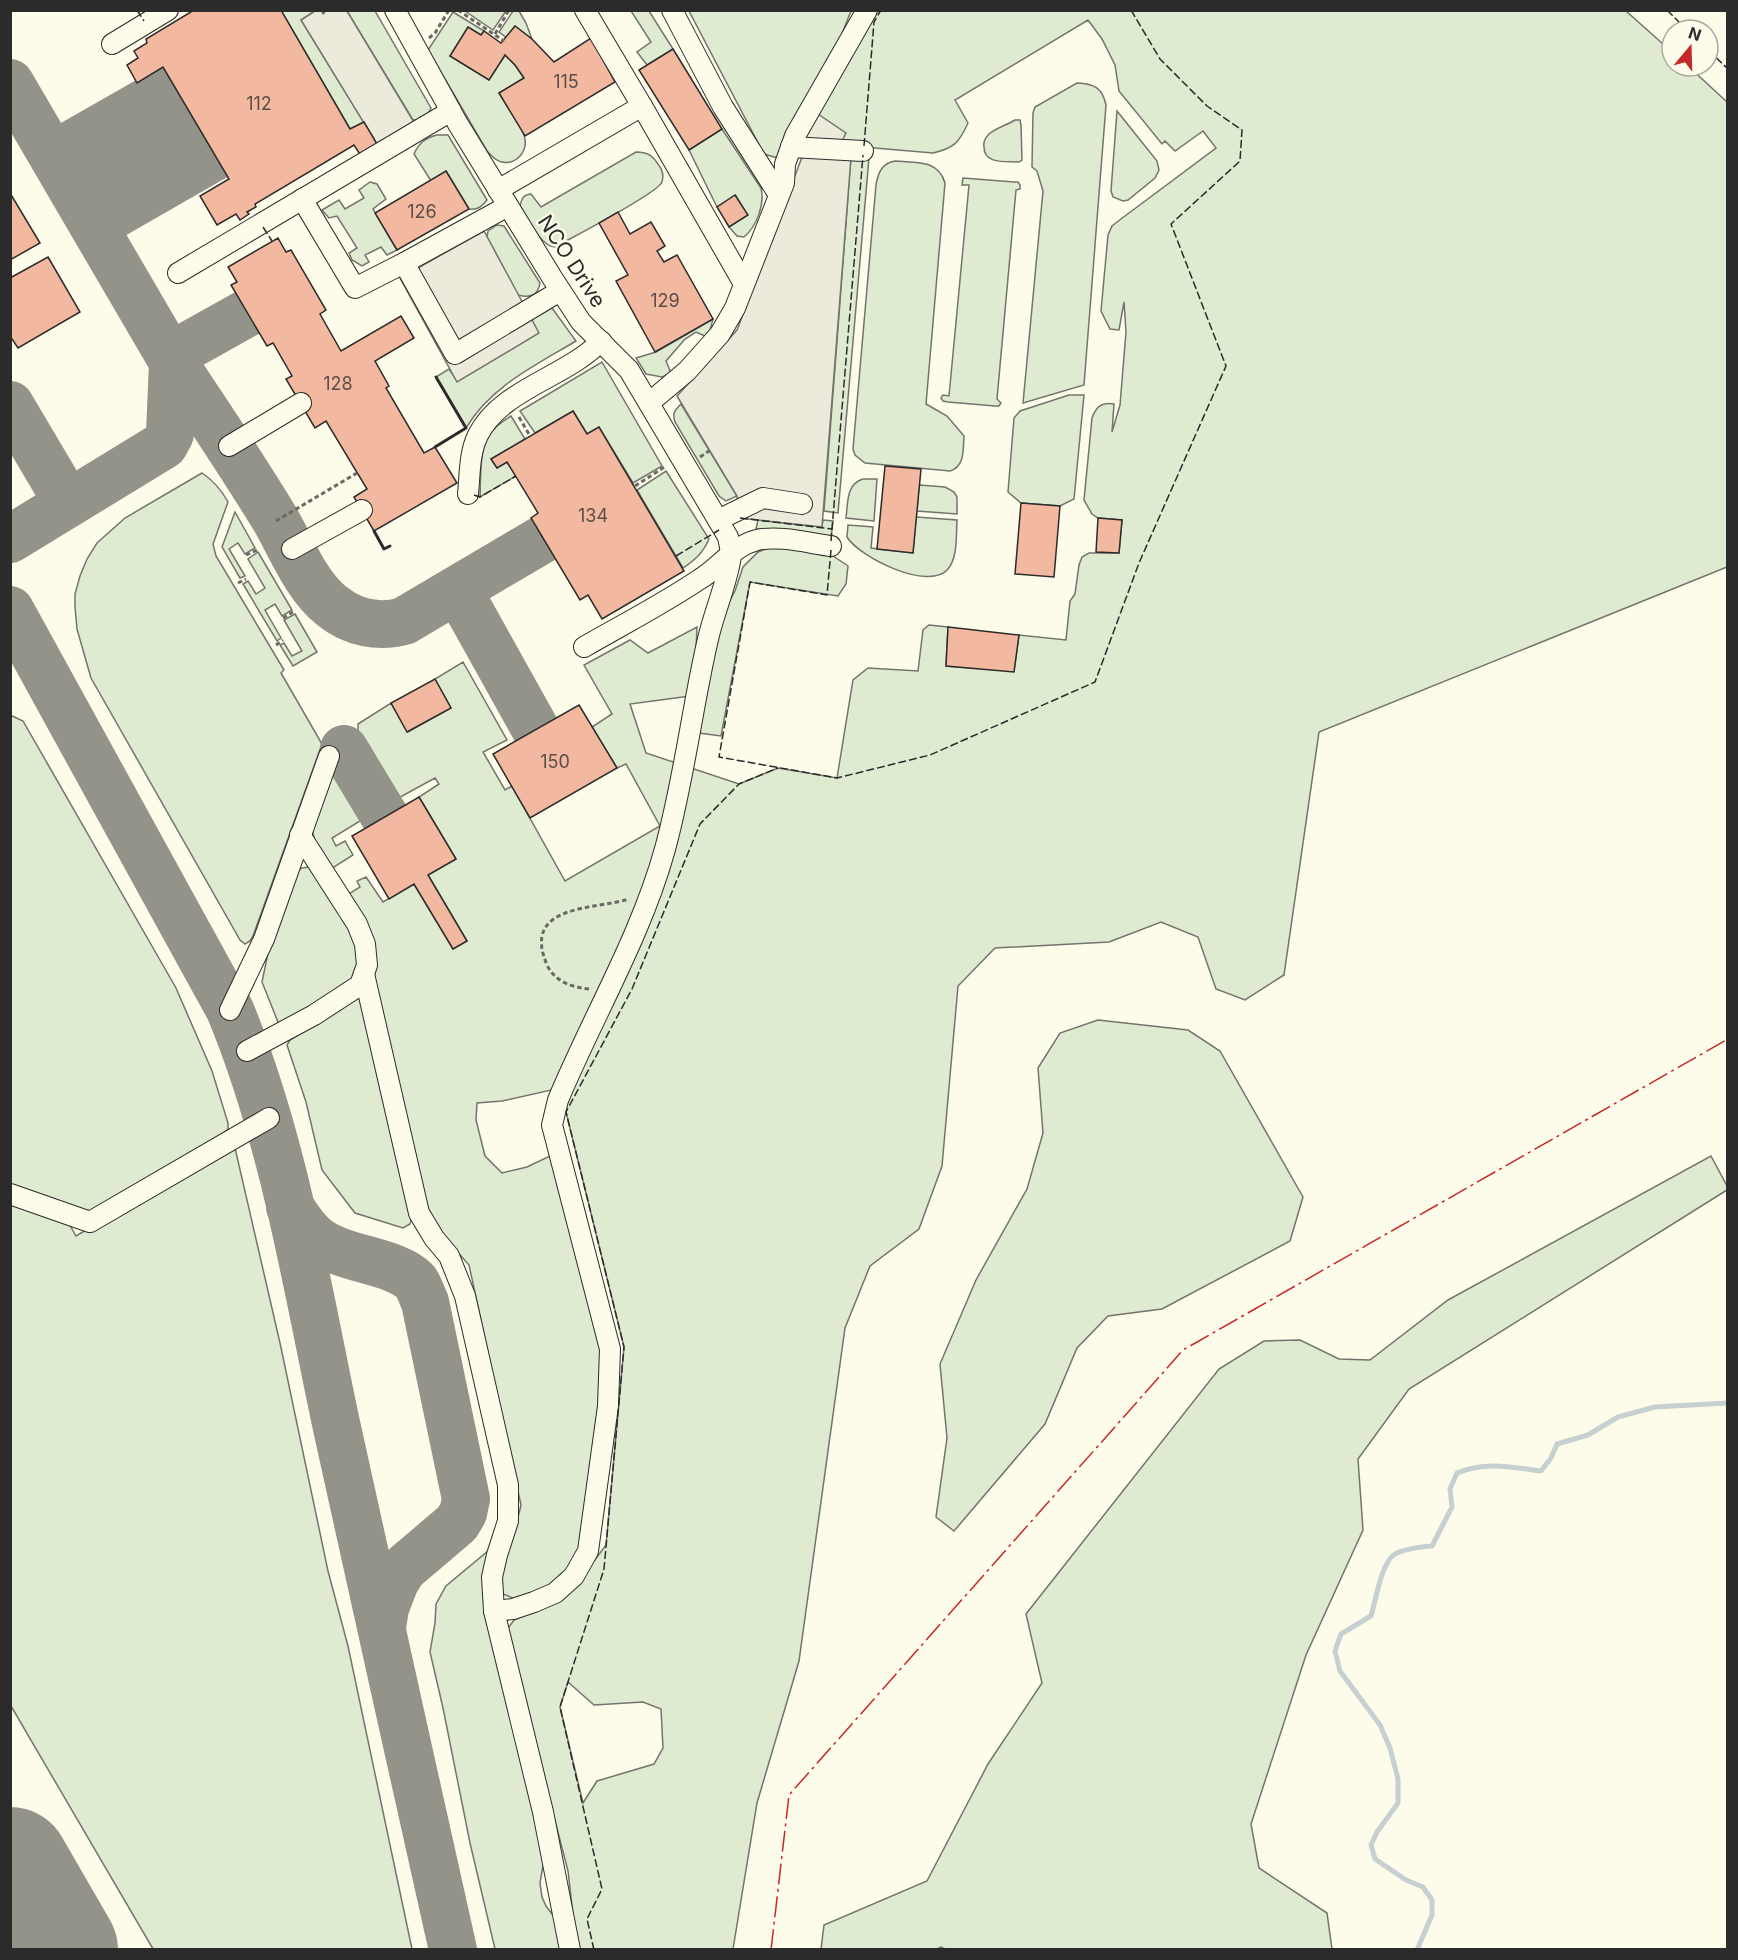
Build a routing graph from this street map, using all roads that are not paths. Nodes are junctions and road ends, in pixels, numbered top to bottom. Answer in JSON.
{"nodes":[{"id":1,"x":168,"y":10,"type":"edge"},
{"id":2,"x":395,"y":10,"type":"edge"},
{"id":3,"x":585,"y":10,"type":"edge"},
{"id":4,"x":672,"y":10,"type":"edge"},
{"id":5,"x":867,"y":10,"type":"edge"},
{"id":6,"x":112,"y":44,"type":"dead end"},
{"id":7,"x":642,"y":106,"type":"junction"},
{"id":8,"x":451,"y":111,"type":"junction"},
{"id":9,"x":791,"y":147,"type":"junction"},
{"id":10,"x":863,"y":152,"type":"dead end"},
{"id":11,"x":779,"y":195,"type":"junction"},
{"id":12,"x":503,"y":198,"type":"junction"},
{"id":13,"x":302,"y":199,"type":"junction"},
{"id":14,"x":404,"y":263,"type":"junction"},
{"id":15,"x":178,"y":273,"type":"dead end"},
{"id":16,"x":744,"y":284,"type":"junction"},
{"id":17,"x":560,"y":291,"type":"junction"},
{"id":18,"x":601,"y":341,"type":"junction"},
{"id":19,"x":649,"y":403,"type":"junction"},
{"id":20,"x":301,"y":404,"type":"dead end"},
{"id":21,"x":229,"y":446,"type":"dead end"},
{"id":22,"x":468,"y":494,"type":"dead end"},
{"id":23,"x":802,"y":504,"type":"dead end"},
{"id":24,"x":362,"y":510,"type":"dead end"},
{"id":25,"x":720,"y":524,"type":"junction"},
{"id":26,"x":831,"y":546,"type":"dead end"},
{"id":27,"x":292,"y":549,"type":"dead end"},
{"id":28,"x":731,"y":553,"type":"junction"},
{"id":29,"x":584,"y":647,"type":"dead end"},
{"id":30,"x":329,"y":756,"type":"dead end"},
{"id":31,"x":300,"y":835,"type":"junction"},
{"id":32,"x":364,"y":974,"type":"junction"},
{"id":33,"x":230,"y":1010,"type":"dead end"},
{"id":34,"x":247,"y":1051,"type":"dead end"},
{"id":35,"x":269,"y":1118,"type":"dead end"},
{"id":36,"x":10,"y":1194,"type":"edge"},
{"id":37,"x":494,"y":1611,"type":"junction"},
{"id":38,"x":570,"y":1950,"type":"edge"}],
"edges":[{"from":1,"to":6,"type":"lane"},
{"from":2,"to":8,"type":"lane","name":"NCO Drive"},
{"from":3,"to":7,"type":"lane"},
{"from":4,"to":11,"type":"lane"},
{"from":5,"to":9,"type":"lane"},
{"from":7,"to":12,"type":"lane"},
{"from":7,"to":16,"type":"lane"},
{"from":8,"to":12,"type":"lane","name":"NCO Drive"},
{"from":8,"to":13,"type":"lane"},
{"from":9,"to":10,"type":"lane"},
{"from":9,"to":11,"type":"lane"},
{"from":11,"to":16,"type":"lane"},
{"from":12,"to":14,"type":"lane"},
{"from":12,"to":17,"type":"lane","name":"NCO Drive"},
{"from":13,"to":14,"type":"lane"},
{"from":13,"to":15,"type":"lane"},
{"from":14,"to":17,"type":"lane"},
{"from":16,"to":19,"type":"lane"},
{"from":17,"to":18,"type":"lane","name":"NCO Drive"},
{"from":18,"to":19,"type":"lane","name":"NCO Drive"},
{"from":18,"to":22,"type":"lane"},
{"from":19,"to":25,"type":"lane","name":"NCO Drive"},
{"from":20,"to":21,"type":"lane"},
{"from":23,"to":25,"type":"lane"},
{"from":24,"to":27,"type":"lane"},
{"from":25,"to":28,"type":"lane","name":"NCO Drive"},
{"from":26,"to":28,"type":"lane"},
{"from":28,"to":29,"type":"lane"},
{"from":28,"to":37,"type":"lane"},
{"from":30,"to":31,"type":"lane"},
{"from":31,"to":32,"type":"lane"},
{"from":31,"to":33,"type":"lane"},
{"from":32,"to":34,"type":"lane"},
{"from":32,"to":37,"type":"lane"},
{"from":35,"to":36,"type":"lane"},
{"from":37,"to":38,"type":"lane"}]}
